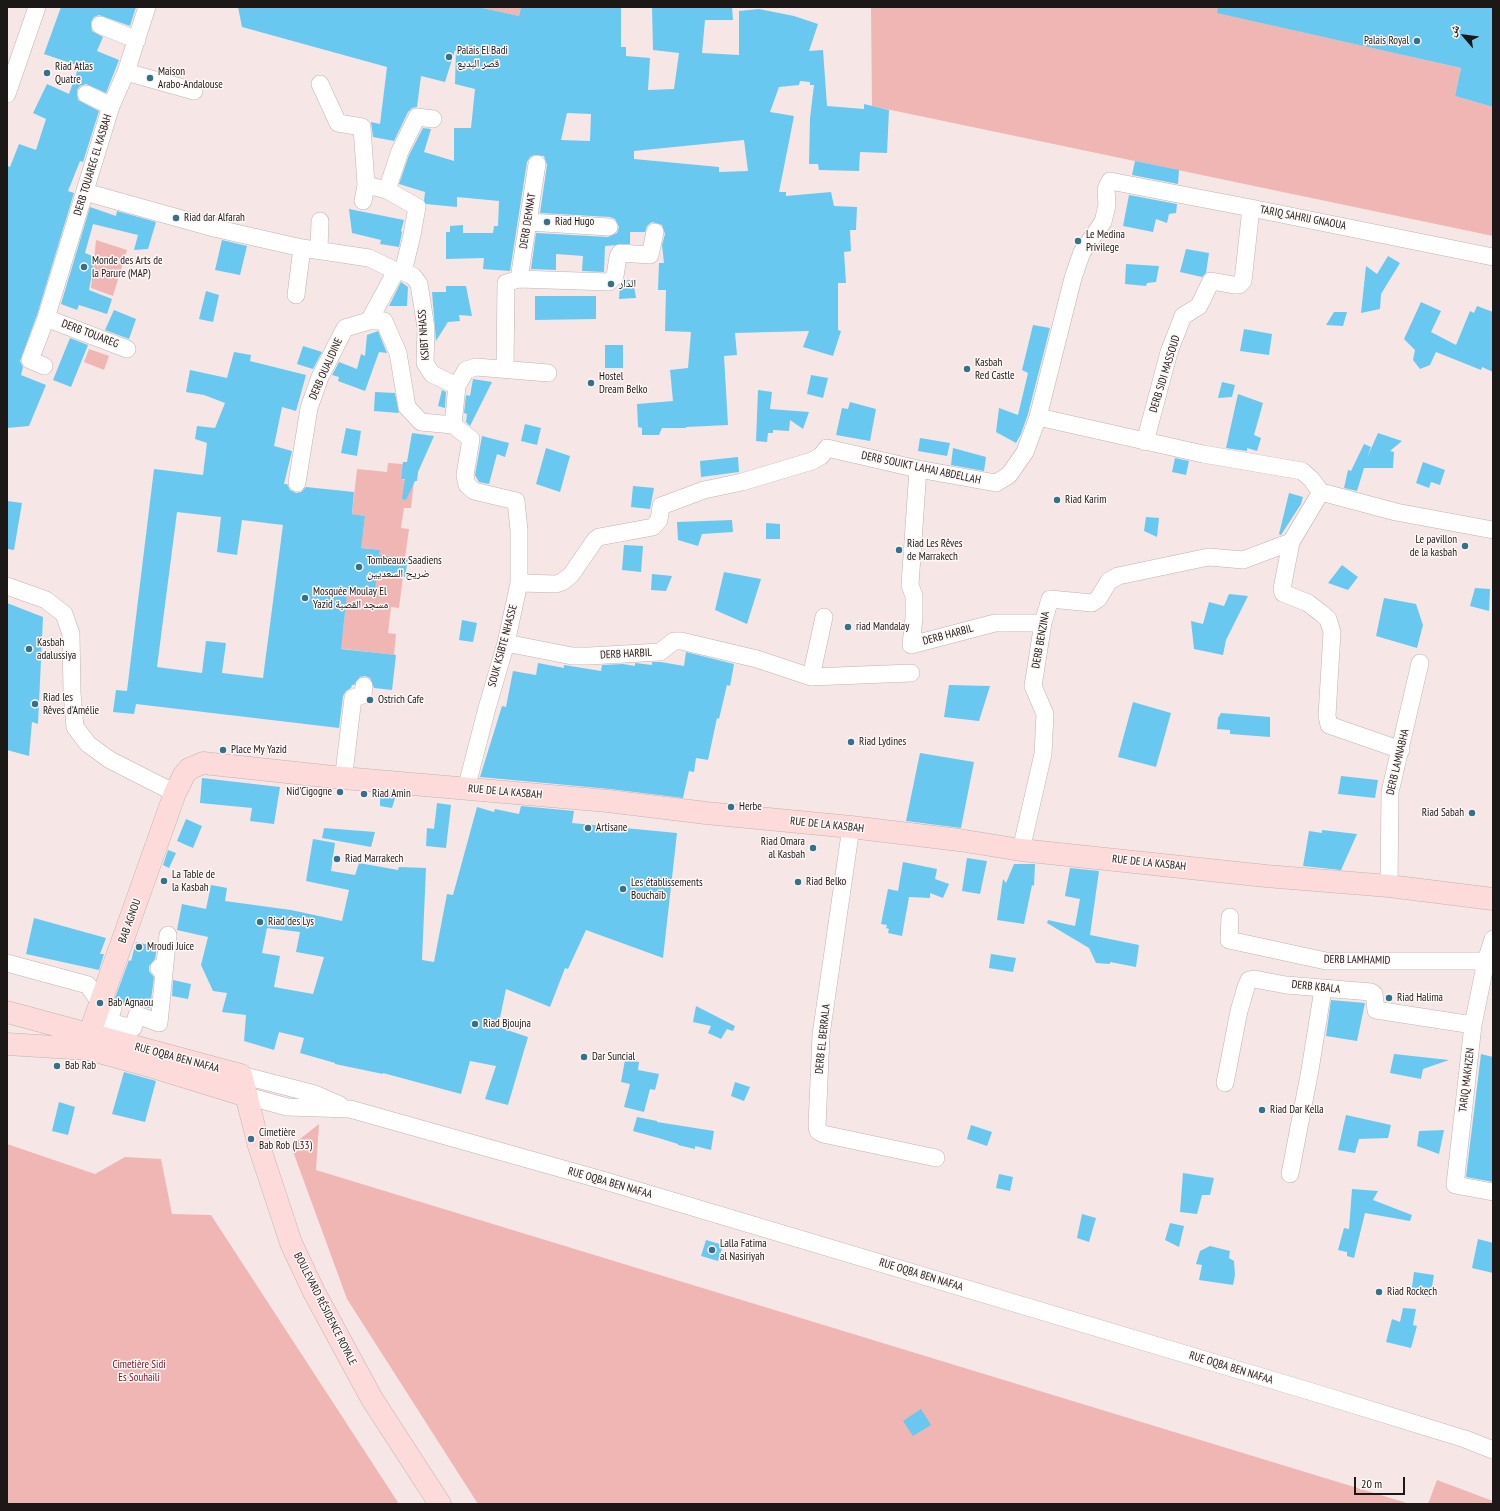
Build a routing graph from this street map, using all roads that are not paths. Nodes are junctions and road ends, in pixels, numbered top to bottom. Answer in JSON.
{"nodes":[{"id":1,"x":36,"y":7,"type":"edge"},
{"id":2,"x":147,"y":7,"type":"edge"},
{"id":3,"x":100,"y":25,"type":"dead end"},
{"id":4,"x":137,"y":40,"type":"junction"},
{"id":5,"x":126,"y":72,"type":"junction"},
{"id":6,"x":320,"y":84,"type":"dead end"},
{"id":7,"x":194,"y":91,"type":"dead end"},
{"id":8,"x":7,"y":94,"type":"edge"},
{"id":9,"x":86,"y":94,"type":"dead end"},
{"id":10,"x":111,"y":106,"type":"junction"},
{"id":11,"x":433,"y":119,"type":"dead end"},
{"id":12,"x":537,"y":164,"type":"dead end"},
{"id":13,"x":1112,"y":181,"type":"joint"},
{"id":14,"x":387,"y":190,"type":"junction"},
{"id":15,"x":85,"y":192,"type":"junction"},
{"id":16,"x":1251,"y":208,"type":"junction"},
{"id":17,"x":320,"y":221,"type":"dead end"},
{"id":18,"x":528,"y":222,"type":"junction"},
{"id":19,"x":609,"y":227,"type":"dead end"},
{"id":20,"x":655,"y":232,"type":"dead end"},
{"id":21,"x":302,"y":248,"type":"junction"},
{"id":22,"x":319,"y":250,"type":"junction"},
{"id":23,"x":1493,"y":257,"type":"edge"},
{"id":24,"x":404,"y":273,"type":"junction"},
{"id":25,"x":519,"y":279,"type":"junction"},
{"id":26,"x":296,"y":295,"type":"dead end"},
{"id":27,"x":49,"y":319,"type":"junction"},
{"id":28,"x":369,"y":321,"type":"junction"},
{"id":29,"x":128,"y":349,"type":"dead end"},
{"id":30,"x":44,"y":366,"type":"dead end"},
{"id":31,"x":505,"y":368,"type":"junction"},
{"id":32,"x":548,"y":373,"type":"dead end"},
{"id":33,"x":457,"y":386,"type":"junction"},
{"id":34,"x":1038,"y":417,"type":"junction"},
{"id":35,"x":453,"y":425,"type":"junction"},
{"id":36,"x":1145,"y":442,"type":"junction"},
{"id":37,"x":918,"y":469,"type":"junction"},
{"id":38,"x":296,"y":483,"type":"dead end"},
{"id":39,"x":1321,"y":492,"type":"junction"},
{"id":40,"x":1493,"y":530,"type":"edge"},
{"id":41,"x":1291,"y":542,"type":"junction"},
{"id":42,"x":519,"y":584,"type":"junction"},
{"id":43,"x":7,"y":586,"type":"edge"},
{"id":44,"x":824,"y":617,"type":"dead end"},
{"id":45,"x":1043,"y":623,"type":"junction"},
{"id":46,"x":506,"y":643,"type":"junction"},
{"id":47,"x":1420,"y":663,"type":"dead end"},
{"id":48,"x":911,"y":673,"type":"dead end"},
{"id":49,"x":811,"y":677,"type":"junction"},
{"id":50,"x":364,"y":686,"type":"dead end"},
{"id":51,"x":1401,"y":750,"type":"junction"},
{"id":52,"x":343,"y":779,"type":"junction"},
{"id":53,"x":466,"y":789,"type":"junction"},
{"id":54,"x":175,"y":792,"type":"junction"},
{"id":55,"x":851,"y":827,"type":"junction"},
{"id":56,"x":1021,"y":850,"type":"junction"},
{"id":57,"x":1388,"y":886,"type":"junction"},
{"id":58,"x":1493,"y":899,"type":"edge"},
{"id":59,"x":1230,"y":918,"type":"dead end"},
{"id":60,"x":168,"y":935,"type":"dead end"},
{"id":61,"x":1493,"y":939,"type":"edge"},
{"id":62,"x":1486,"y":961,"type":"junction"},
{"id":63,"x":7,"y":963,"type":"edge"},
{"id":64,"x":1323,"y":989,"type":"junction"},
{"id":65,"x":100,"y":1004,"type":"junction"},
{"id":66,"x":7,"y":1012,"type":"edge"},
{"id":67,"x":1473,"y":1025,"type":"junction"},
{"id":68,"x":88,"y":1042,"type":"junction"},
{"id":69,"x":7,"y":1044,"type":"edge"},
{"id":70,"x":241,"y":1075,"type":"junction"},
{"id":71,"x":1225,"y":1083,"type":"dead end"},
{"id":72,"x":247,"y":1096,"type":"junction"},
{"id":73,"x":346,"y":1108,"type":"junction"},
{"id":74,"x":936,"y":1158,"type":"dead end"},
{"id":75,"x":1290,"y":1174,"type":"dead end"},
{"id":76,"x":1493,"y":1192,"type":"edge"},
{"id":77,"x":1493,"y":1450,"type":"edge"},
{"id":78,"x":440,"y":1504,"type":"edge"}],
"edges":[{"from":1,"to":8,"type":"street"},
{"from":2,"to":4,"type":"street","name":"DERB TOUAREG EL KASBAH"},
{"from":3,"to":4,"type":"street"},
{"from":4,"to":5,"type":"street","name":"DERB TOUAREG EL KASBAH"},
{"from":5,"to":7,"type":"street"},
{"from":5,"to":10,"type":"street","name":"DERB TOUAREG EL KASBAH"},
{"from":6,"to":14,"type":"street"},
{"from":9,"to":10,"type":"street"},
{"from":10,"to":15,"type":"street","name":"DERB TOUAREG EL KASBAH"},
{"from":11,"to":14,"type":"street"},
{"from":12,"to":18,"type":"street","name":"DERB DEMNAT"},
{"from":13,"to":16,"type":"street","name":"TARIQ SAHRIJ GNAOUA"},
{"from":13,"to":34,"type":"street","name":"DERB SOUIKT LAHAJ ABDELLAH"},
{"from":14,"to":24,"type":"street"},
{"from":15,"to":21,"type":"street"},
{"from":15,"to":27,"type":"street","name":"DERB TOUAREG EL KASBAH"},
{"from":16,"to":23,"type":"street","name":"TARIQ SAHRIJ GNAOUA"},
{"from":16,"to":36,"type":"street","name":"DERB SIDI MASSOUD"},
{"from":17,"to":22,"type":"street"},
{"from":18,"to":19,"type":"street"},
{"from":18,"to":25,"type":"street","name":"DERB DEMNAT"},
{"from":20,"to":25,"type":"street"},
{"from":21,"to":22,"type":"street"},
{"from":21,"to":26,"type":"street"},
{"from":22,"to":24,"type":"street"},
{"from":24,"to":28,"type":"street"},
{"from":24,"to":33,"type":"street","name":"KSIBT NHASS"},
{"from":25,"to":31,"type":"street"},
{"from":27,"to":29,"type":"street","name":"DERB TOUAREG"},
{"from":27,"to":30,"type":"street","name":"DERB TOUAREG EL KASBAH"},
{"from":28,"to":35,"type":"street"},
{"from":28,"to":38,"type":"street","name":"DERB OUALIDINE"},
{"from":31,"to":32,"type":"street"},
{"from":31,"to":33,"type":"street"},
{"from":33,"to":35,"type":"street"},
{"from":34,"to":36,"type":"street"},
{"from":34,"to":37,"type":"street","name":"DERB SOUIKT LAHAJ ABDELLAH"},
{"from":35,"to":42,"type":"street","name":"SOUK KSIBTE NHASSE"},
{"from":36,"to":39,"type":"street"},
{"from":37,"to":42,"type":"street","name":"DERB SOUIKT LAHAJ ABDELLAH"},
{"from":37,"to":45,"type":"street","name":"DERB HARBIL"},
{"from":39,"to":40,"type":"street"},
{"from":39,"to":41,"type":"street"},
{"from":41,"to":45,"type":"street","name":"DERB BENZINA"},
{"from":41,"to":51,"type":"street"},
{"from":42,"to":46,"type":"street","name":"SOUK KSIBTE NHASSE"},
{"from":43,"to":54,"type":"street"},
{"from":44,"to":49,"type":"street"},
{"from":45,"to":56,"type":"street","name":"DERB BENZINA"},
{"from":46,"to":49,"type":"street","name":"DERB HARBIL"},
{"from":46,"to":53,"type":"street","name":"SOUK KSIBTE NHASSE"},
{"from":47,"to":51,"type":"street","name":"DERB LAMNABHA"},
{"from":48,"to":49,"type":"street"},
{"from":50,"to":52,"type":"street"},
{"from":51,"to":57,"type":"street","name":"DERB LAMNABHA"},
{"from":52,"to":53,"type":"street","name":"RUE DE LA KASBAH"},
{"from":52,"to":54,"type":"street","name":"RUE DE LA KASBAH"},
{"from":53,"to":55,"type":"street","name":"RUE DE LA KASBAH"},
{"from":54,"to":65,"type":"street","name":"BAB AGNOU"},
{"from":55,"to":56,"type":"street","name":"RUE DE LA KASBAH"},
{"from":55,"to":74,"type":"street","name":"DERB EL BERRALA"},
{"from":56,"to":57,"type":"street","name":"RUE DE LA KASBAH"},
{"from":57,"to":58,"type":"street","name":"RUE DE LA KASBAH"},
{"from":59,"to":62,"type":"street","name":"DERB LAMHAMID"},
{"from":60,"to":65,"type":"street"},
{"from":61,"to":62,"type":"street","name":"TARIQ MAKHZEN"},
{"from":62,"to":67,"type":"street","name":"TARIQ MAKHZEN"},
{"from":63,"to":65,"type":"street"},
{"from":64,"to":67,"type":"street","name":"DERB KBALA"},
{"from":64,"to":71,"type":"street","name":"DERB KBALA"},
{"from":64,"to":75,"type":"street"},
{"from":65,"to":68,"type":"street","name":"BAB AGNOU"},
{"from":66,"to":68,"type":"street","name":"RUE OQBA BEN NAFAA"},
{"from":67,"to":76,"type":"street","name":"TARIQ MAKHZEN"},
{"from":68,"to":69,"type":"street","name":"RUE OQBA BEN NAFAA"},
{"from":68,"to":70,"type":"street","name":"RUE OQBA BEN NAFAA"},
{"from":68,"to":72,"type":"street","name":"RUE OQBA BEN NAFAA"},
{"from":70,"to":72,"type":"street","name":"BOULEVARD RÉSIDENCE ROYALE"},
{"from":70,"to":73,"type":"street","name":"RUE OQBA BEN NAFAA"},
{"from":72,"to":73,"type":"street","name":"RUE OQBA BEN NAFAA"},
{"from":72,"to":78,"type":"street","name":"BOULEVARD RÉSIDENCE ROYALE"},
{"from":73,"to":77,"type":"street","name":"RUE OQBA BEN NAFAA"}]}
